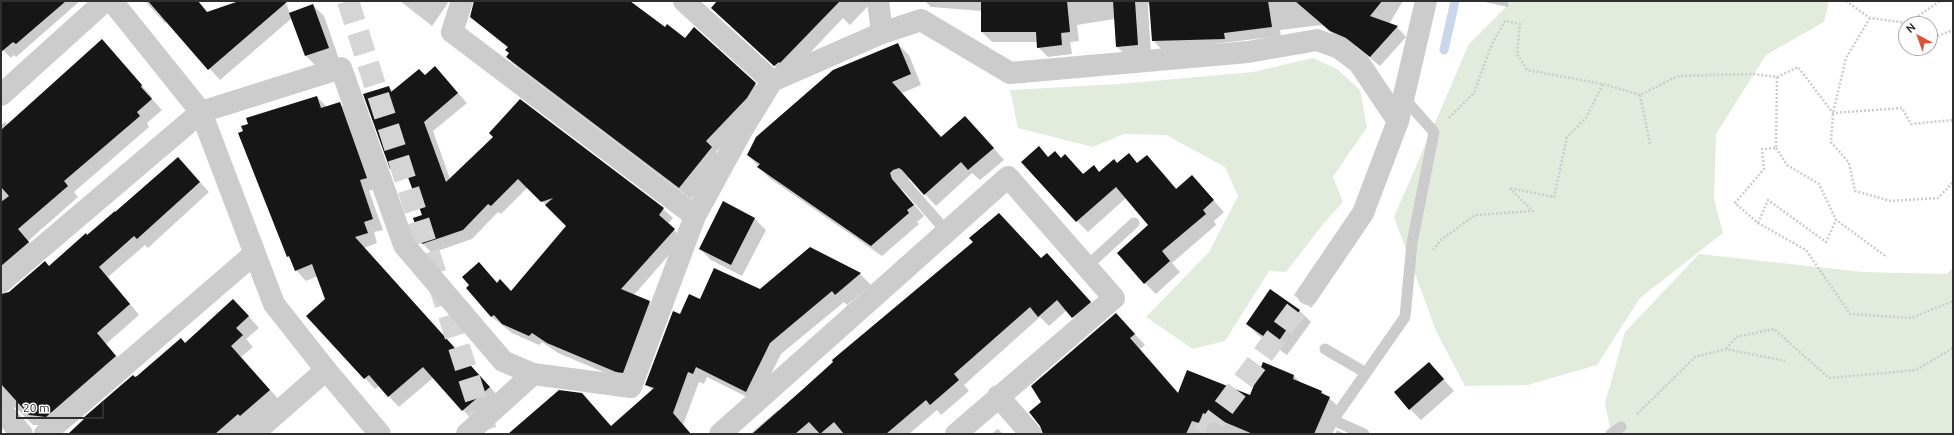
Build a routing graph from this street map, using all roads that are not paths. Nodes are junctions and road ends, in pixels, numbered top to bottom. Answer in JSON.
{"nodes":[{"id":1,"x":105,"y":1,"type":"edge"},
{"id":2,"x":112,"y":1,"type":"edge"},
{"id":3,"x":462,"y":1,"type":"edge"},
{"id":4,"x":684,"y":1,"type":"edge"},
{"id":5,"x":878,"y":1,"type":"edge"},
{"id":6,"x":1142,"y":1,"type":"edge"},
{"id":7,"x":1426,"y":1,"type":"edge"},
{"id":8,"x":882,"y":33,"type":"junction"},
{"id":9,"x":1146,"y":61,"type":"junction"},
{"id":10,"x":772,"y":81,"type":"junction"},
{"id":11,"x":1,"y":94,"type":"edge"},
{"id":12,"x":1403,"y":97,"type":"junction"},
{"id":13,"x":201,"y":112,"type":"junction"},
{"id":14,"x":1398,"y":121,"type":"junction"},
{"id":15,"x":897,"y":175,"type":"dead end"},
{"id":16,"x":695,"y":216,"type":"junction"},
{"id":17,"x":1134,"y":223,"type":"dead end"},
{"id":18,"x":947,"y":232,"type":"junction"},
{"id":19,"x":254,"y":254,"type":"junction"},
{"id":20,"x":1086,"y":267,"type":"junction"},
{"id":21,"x":1,"y":282,"type":"edge"},
{"id":22,"x":1308,"y":294,"type":"tunnel mouth"},
{"id":23,"x":1325,"y":349,"type":"dead end"},
{"id":24,"x":326,"y":370,"type":"junction"},
{"id":25,"x":1366,"y":373,"type":"junction"},
{"id":26,"x":533,"y":374,"type":"junction"},
{"id":27,"x":998,"y":396,"type":"junction"},
{"id":28,"x":1,"y":410,"type":"edge"},
{"id":29,"x":1333,"y":420,"type":"junction"},
{"id":30,"x":1621,"y":427,"type":"road end"},
{"id":31,"x":22,"y":434,"type":"edge"},
{"id":32,"x":45,"y":434,"type":"edge"},
{"id":33,"x":253,"y":434,"type":"edge"},
{"id":34,"x":380,"y":434,"type":"edge"},
{"id":35,"x":467,"y":434,"type":"edge"},
{"id":36,"x":720,"y":434,"type":"edge"},
{"id":37,"x":956,"y":434,"type":"edge"},
{"id":38,"x":1031,"y":434,"type":"edge"},
{"id":39,"x":1210,"y":434,"type":"edge"},
{"id":40,"x":1228,"y":434,"type":"edge"},
{"id":41,"x":1326,"y":434,"type":"edge"},
{"id":42,"x":1364,"y":434,"type":"edge"},
{"id":43,"x":1611,"y":434,"type":"edge"}],
"edges":[{"from":1,"to":11,"type":"street"},
{"from":2,"to":13,"type":"street"},
{"from":3,"to":16,"type":"street"},
{"from":4,"to":10,"type":"street"},
{"from":5,"to":8,"type":"street"},
{"from":6,"to":9,"type":"lane"},
{"from":7,"to":12,"type":"street"},
{"from":8,"to":9,"type":"street"},
{"from":8,"to":10,"type":"street"},
{"from":9,"to":14,"type":"street"},
{"from":10,"to":16,"type":"street"},
{"from":12,"to":14,"type":"street"},
{"from":12,"to":25,"type":"lane"},
{"from":13,"to":19,"type":"street"},
{"from":13,"to":21,"type":"street"},
{"from":13,"to":26,"type":"street"},
{"from":14,"to":22,"type":"street"},
{"from":15,"to":18,"type":"lane"},
{"from":16,"to":26,"type":"street"},
{"from":17,"to":20,"type":"lane"},
{"from":18,"to":20,"type":"street"},
{"from":18,"to":36,"type":"street"},
{"from":19,"to":24,"type":"street"},
{"from":19,"to":32,"type":"street"},
{"from":20,"to":27,"type":"street"},
{"from":23,"to":25,"type":"lane"},
{"from":24,"to":33,"type":"street"},
{"from":24,"to":34,"type":"street"},
{"from":25,"to":29,"type":"lane"},
{"from":26,"to":35,"type":"street"},
{"from":27,"to":37,"type":"street"},
{"from":27,"to":38,"type":"street"},
{"from":28,"to":31,"type":"street"},
{"from":29,"to":41,"type":"lane"},
{"from":29,"to":42,"type":"lane"},
{"from":30,"to":43,"type":"lane"},
{"from":39,"to":40,"type":"lane"}]}
